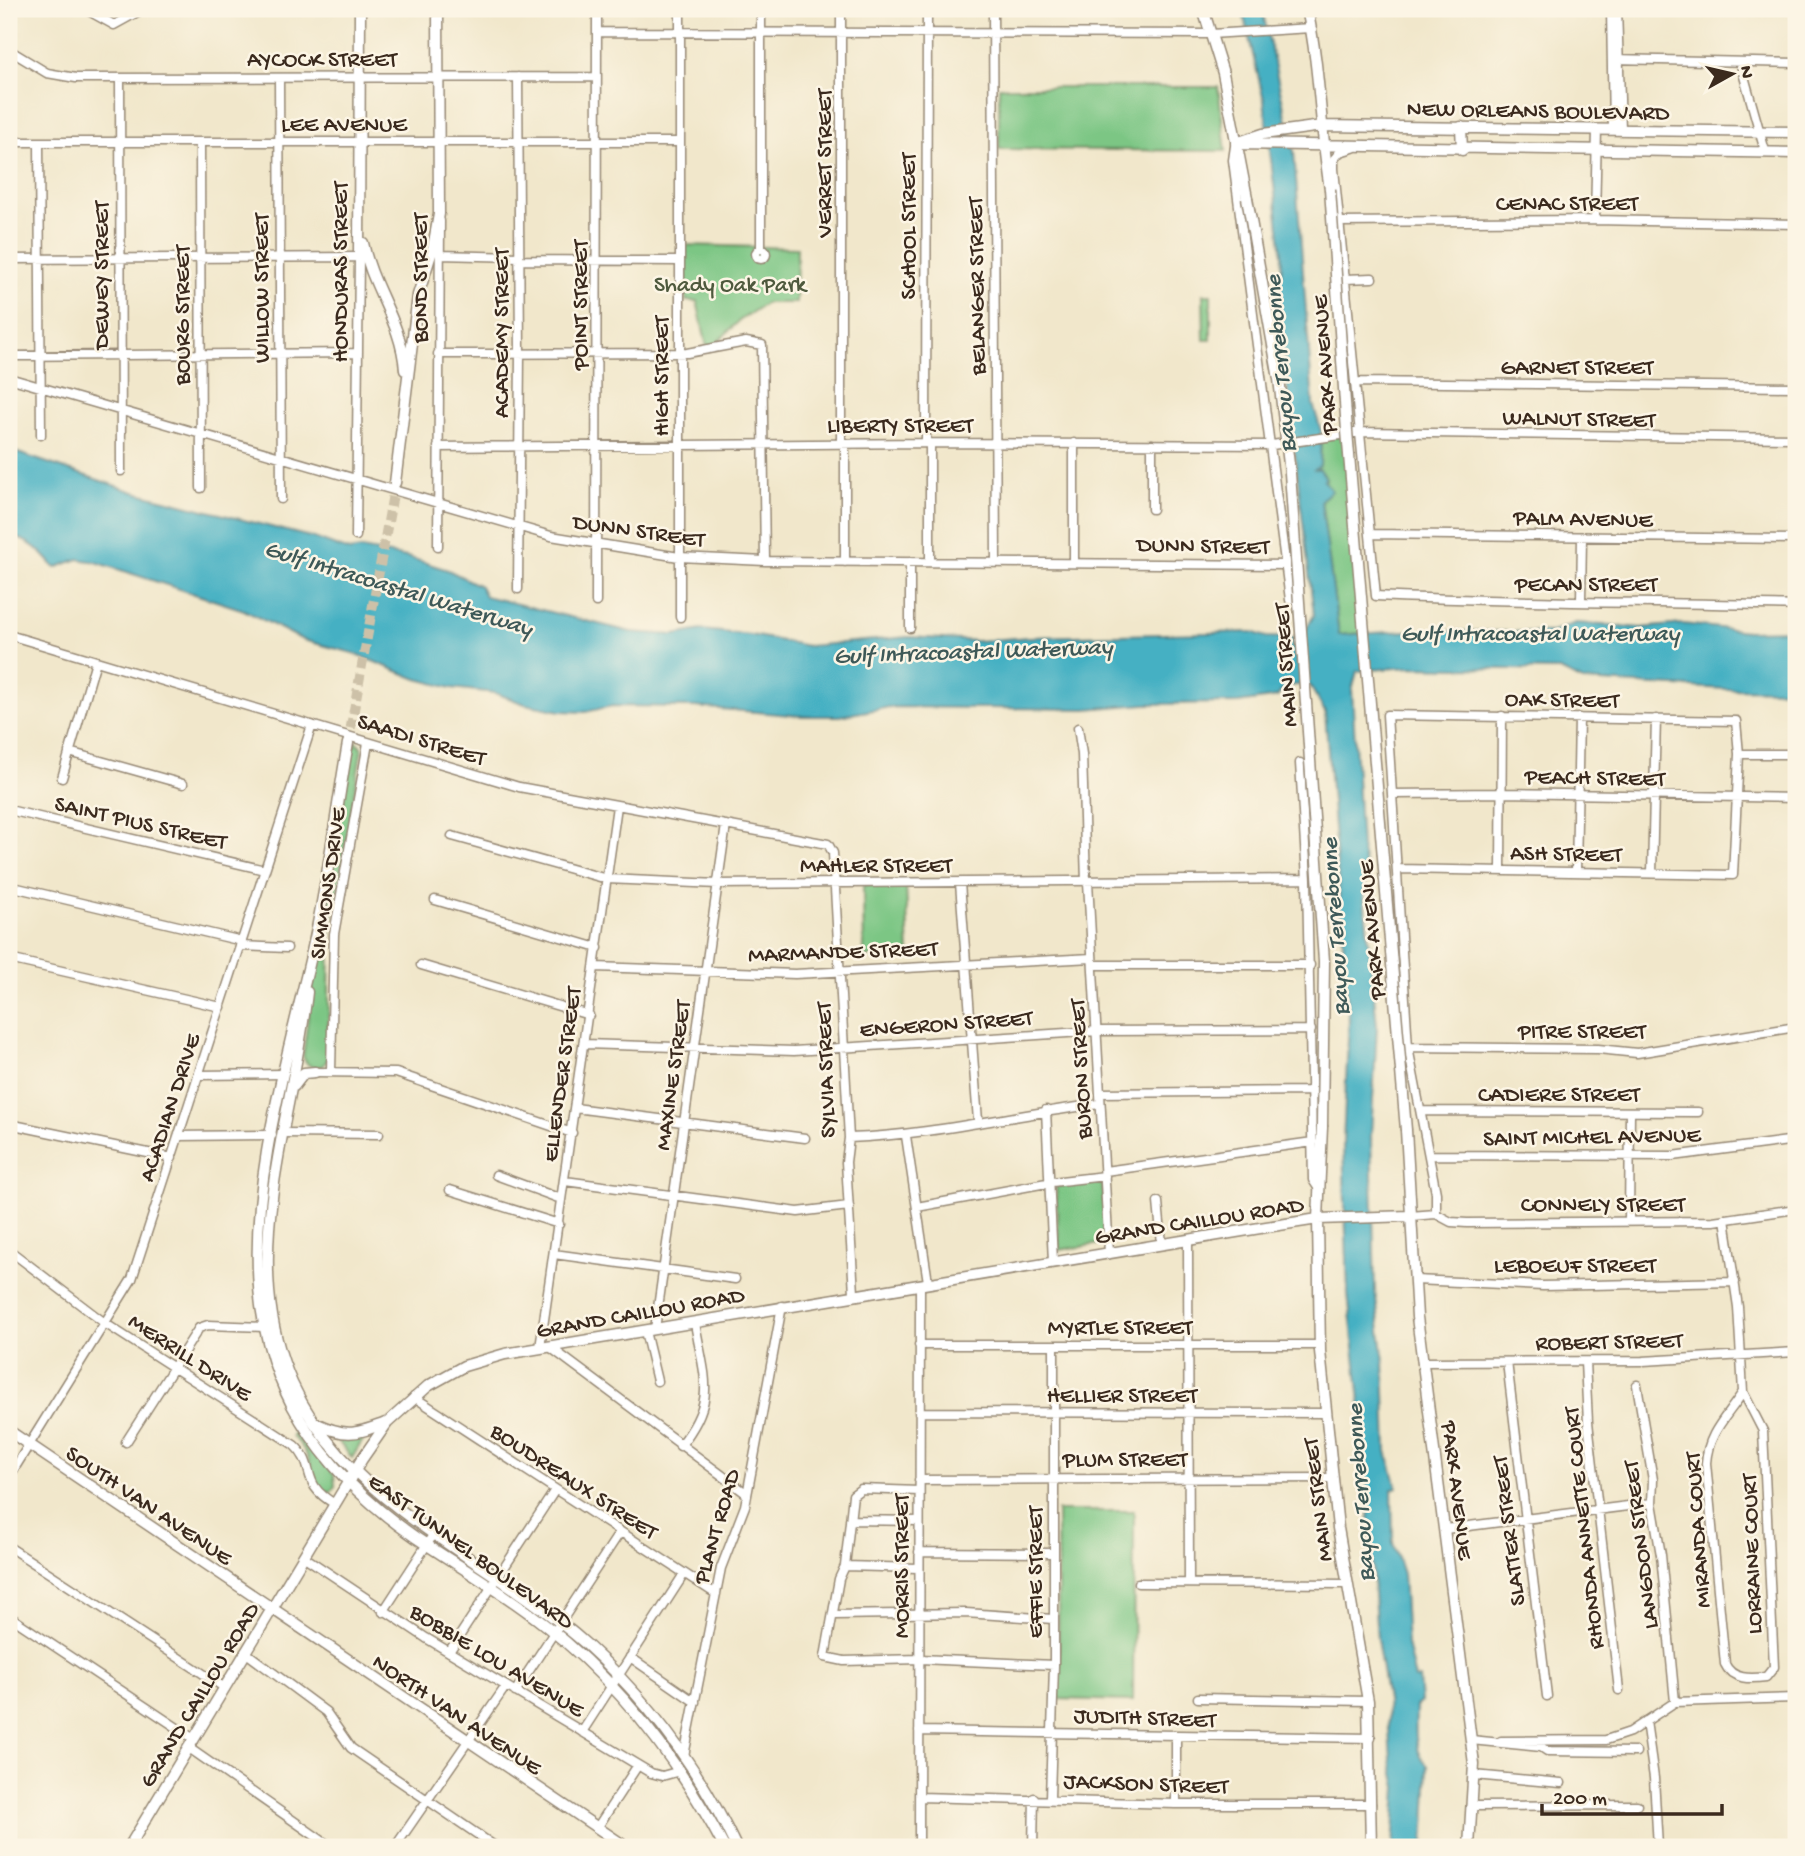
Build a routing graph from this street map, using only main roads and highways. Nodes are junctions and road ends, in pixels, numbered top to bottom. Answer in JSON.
{"nodes":[{"id":1,"x":360,"y":9,"type":"edge"},
{"id":2,"x":438,"y":9,"type":"edge"},
{"id":3,"x":1203,"y":9,"type":"edge"},
{"id":4,"x":1307,"y":9,"type":"edge"},
{"id":5,"x":1322,"y":126,"type":"junction"},
{"id":6,"x":1461,"y":127,"type":"junction"},
{"id":7,"x":1796,"y":132,"type":"edge"},
{"id":8,"x":1236,"y":143,"type":"junction"},
{"id":9,"x":1323,"y":147,"type":"junction"},
{"id":10,"x":1462,"y":150,"type":"junction"},
{"id":11,"x":1796,"y":153,"type":"edge"},
{"id":12,"x":360,"y":226,"type":"junction"},
{"id":13,"x":359,"y":257,"type":"road end"},
{"id":14,"x":407,"y":395,"type":"junction"},
{"id":15,"x":395,"y":483,"type":"tunnel mouth"},
{"id":16,"x":348,"y":743,"type":"tunnel mouth"},
{"id":17,"x":308,"y":967,"type":"junction"},
{"id":18,"x":298,"y":1051,"type":"junction"},
{"id":19,"x":291,"y":1092,"type":"junction"},
{"id":20,"x":275,"y":1115,"type":"junction"},
{"id":21,"x":283,"y":1133,"type":"junction"},
{"id":22,"x":272,"y":1135,"type":"junction"},
{"id":23,"x":279,"y":1156,"type":"junction"},
{"id":24,"x":1319,"y":1190,"type":"junction"},
{"id":25,"x":1410,"y":1216,"type":"junction"},
{"id":26,"x":1318,"y":1219,"type":"junction"},
{"id":27,"x":1302,"y":1222,"type":"junction"},
{"id":28,"x":315,"y":1423,"type":"junction"},
{"id":29,"x":387,"y":1423,"type":"junction"},
{"id":30,"x":9,"y":1431,"type":"edge"},
{"id":31,"x":354,"y":1472,"type":"junction"},
{"id":32,"x":348,"y":1483,"type":"junction"},
{"id":33,"x":271,"y":1609,"type":"junction"},
{"id":34,"x":130,"y":1847,"type":"edge"},
{"id":35,"x":626,"y":1847,"type":"edge"},
{"id":36,"x":724,"y":1847,"type":"edge"},
{"id":37,"x":736,"y":1847,"type":"edge"},
{"id":38,"x":1371,"y":1847,"type":"edge"},
{"id":39,"x":1469,"y":1847,"type":"edge"}],
"edges":[{"from":1,"to":12,"type":"main road","name":"HONDURAS STREET"},
{"from":2,"to":14,"type":"main road","name":"BOND STREET"},
{"from":3,"to":8,"type":"main road","name":"MAIN STREET"},
{"from":4,"to":5,"type":"main road","name":"PARK AVENUE"},
{"from":5,"to":6,"type":"main road","name":"NEW ORLEANS BOULEVARD"},
{"from":5,"to":8,"type":"main road","name":"NEW ORLEANS BOULEVARD"},
{"from":5,"to":9,"type":"main road","name":"PARK AVENUE"},
{"from":6,"to":7,"type":"main road","name":"NEW ORLEANS BOULEVARD"},
{"from":6,"to":10,"type":"main road"},
{"from":8,"to":9,"type":"main road","name":"NEW ORLEANS BOULEVARD"},
{"from":8,"to":24,"type":"main road","name":"MAIN STREET","bridge":true},
{"from":9,"to":10,"type":"main road","name":"NEW ORLEANS BOULEVARD"},
{"from":9,"to":25,"type":"main road","name":"PARK AVENUE","bridge":true},
{"from":10,"to":11,"type":"main road","name":"NEW ORLEANS BOULEVARD"},
{"from":12,"to":13,"type":"main road","name":"HONDURAS STREET"},
{"from":12,"to":14,"type":"main road"},
{"from":14,"to":15,"type":"main road"},
{"from":16,"to":17,"type":"main road","name":"EAST TUNNEL BOULEVARD"},
{"from":17,"to":18,"type":"main road","name":"EAST TUNNEL BOULEVARD"},
{"from":17,"to":20,"type":"main road","name":"EAST TUNNEL BOULEVARD"},
{"from":18,"to":19,"type":"main road","name":"EAST TUNNEL BOULEVARD"},
{"from":18,"to":19,"type":"main road"},
{"from":19,"to":21,"type":"main road","name":"EAST TUNNEL BOULEVARD"},
{"from":20,"to":21,"type":"main road"},
{"from":20,"to":22,"type":"main road","name":"EAST TUNNEL BOULEVARD"},
{"from":21,"to":23,"type":"main road","name":"EAST TUNNEL BOULEVARD"},
{"from":22,"to":23,"type":"main road"},
{"from":22,"to":32,"type":"main road","name":"EAST TUNNEL BOULEVARD"},
{"from":23,"to":28,"type":"main road","name":"EAST TUNNEL BOULEVARD"},
{"from":24,"to":26,"type":"main road","name":"MAIN STREET"},
{"from":24,"to":27,"type":"main road"},
{"from":25,"to":26,"type":"main road","name":"GRAND CAILLOU ROAD"},
{"from":25,"to":39,"type":"main road","name":"PARK AVENUE"},
{"from":26,"to":27,"type":"main road","name":"GRAND CAILLOU ROAD"},
{"from":26,"to":38,"type":"main road","name":"MAIN STREET"},
{"from":27,"to":29,"type":"main road","name":"GRAND CAILLOU ROAD"},
{"from":28,"to":29,"type":"main road"},
{"from":28,"to":31,"type":"main road","name":"EAST TUNNEL BOULEVARD"},
{"from":29,"to":31,"type":"main road","name":"GRAND CAILLOU ROAD"},
{"from":30,"to":33,"type":"main road","name":"SOUTH VAN AVENUE"},
{"from":31,"to":32,"type":"main road","name":"GRAND CAILLOU ROAD"},
{"from":31,"to":37,"type":"main road","name":"EAST TUNNEL BOULEVARD"},
{"from":32,"to":33,"type":"main road","name":"GRAND CAILLOU ROAD"},
{"from":32,"to":36,"type":"main road","name":"EAST TUNNEL BOULEVARD"},
{"from":33,"to":34,"type":"main road","name":"GRAND CAILLOU ROAD"},
{"from":33,"to":35,"type":"main road","name":"NORTH VAN AVENUE"}]}
